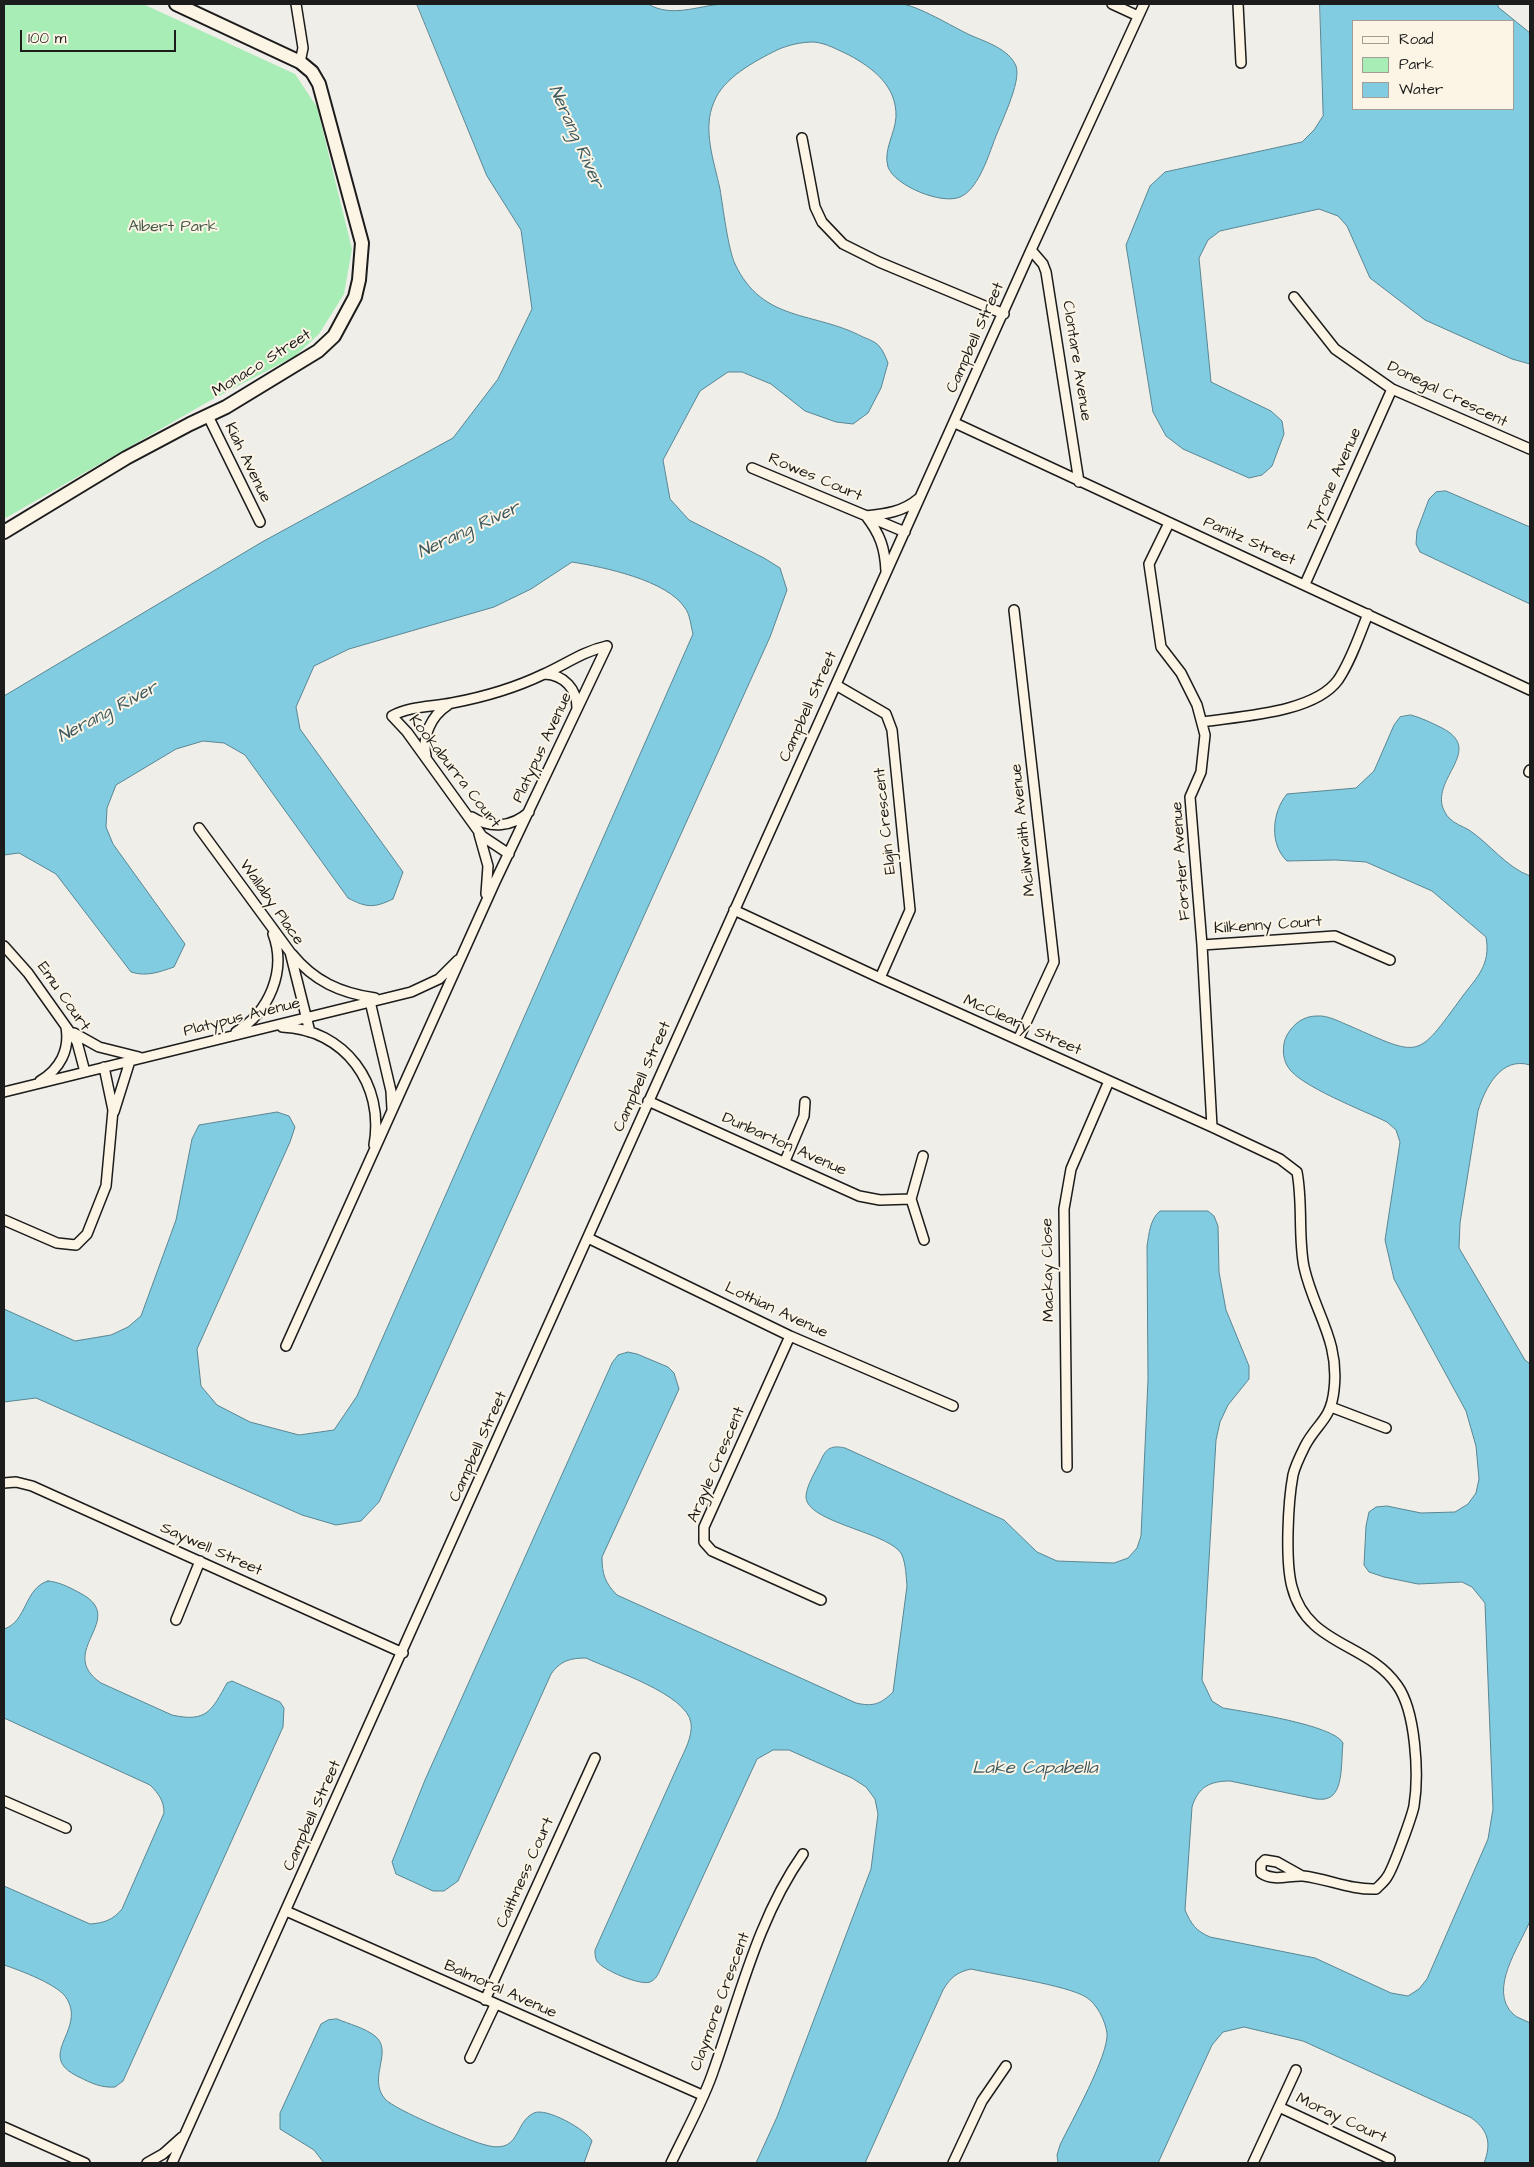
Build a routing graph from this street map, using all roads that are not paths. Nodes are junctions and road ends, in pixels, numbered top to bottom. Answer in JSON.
{"nodes":[{"id":1,"x":176,"y":4,"type":"edge"},
{"id":2,"x":296,"y":4,"type":"edge"},
{"id":3,"x":1112,"y":4,"type":"edge"},
{"id":4,"x":1144,"y":4,"type":"edge"},
{"id":5,"x":1238,"y":4,"type":"edge"},
{"id":6,"x":1138,"y":16,"type":"junction"},
{"id":7,"x":300,"y":62,"type":"junction"},
{"id":8,"x":1241,"y":64,"type":"dead end"},
{"id":9,"x":802,"y":138,"type":"dead end"},
{"id":10,"x":1031,"y":250,"type":"junction"},
{"id":11,"x":1294,"y":297,"type":"dead end"},
{"id":12,"x":1004,"y":314,"type":"junction"},
{"id":13,"x":1392,"y":389,"type":"junction"},
{"id":14,"x":208,"y":416,"type":"junction"},
{"id":15,"x":955,"y":423,"type":"junction"},
{"id":16,"x":1530,"y":449,"type":"edge"},
{"id":17,"x":752,"y":468,"type":"dead end"},
{"id":18,"x":1079,"y":482,"type":"junction"},
{"id":19,"x":921,"y":497,"type":"junction"},
{"id":20,"x":866,"y":516,"type":"junction"},
{"id":21,"x":260,"y":522,"type":"dead end"},
{"id":22,"x":1170,"y":523,"type":"junction"},
{"id":23,"x":4,"y":532,"type":"edge"},
{"id":24,"x":905,"y":532,"type":"junction"},
{"id":25,"x":886,"y":574,"type":"junction"},
{"id":26,"x":1305,"y":584,"type":"junction"},
{"id":27,"x":1014,"y":610,"type":"dead end"},
{"id":28,"x":1368,"y":614,"type":"junction"},
{"id":29,"x":608,"y":646,"type":"joint"},
{"id":30,"x":544,"y":674,"type":"junction"},
{"id":31,"x":836,"y":685,"type":"junction"},
{"id":32,"x":1530,"y":690,"type":"edge"},
{"id":33,"x":450,"y":704,"type":"junction"},
{"id":34,"x":576,"y":713,"type":"junction"},
{"id":35,"x":1202,"y":722,"type":"junction"},
{"id":36,"x":429,"y":762,"type":"junction"},
{"id":37,"x":534,"y":804,"type":"junction"},
{"id":38,"x":464,"y":810,"type":"junction"},
{"id":39,"x":476,"y":826,"type":"junction"},
{"id":40,"x":199,"y":828,"type":"dead end"},
{"id":41,"x":509,"y":854,"type":"junction"},
{"id":42,"x":486,"y":905,"type":"junction"},
{"id":43,"x":734,"y":910,"type":"junction"},
{"id":44,"x":270,"y":924,"type":"junction"},
{"id":45,"x":468,"y":943,"type":"junction"},
{"id":46,"x":1202,"y":945,"type":"junction"},
{"id":47,"x":4,"y":946,"type":"edge"},
{"id":48,"x":288,"y":950,"type":"junction"},
{"id":49,"x":1390,"y":960,"type":"dead end"},
{"id":50,"x":880,"y":978,"type":"junction"},
{"id":51,"x":369,"y":1000,"type":"junction"},
{"id":52,"x":306,"y":1018,"type":"junction"},
{"id":53,"x":66,"y":1025,"type":"junction"},
{"id":54,"x":263,"y":1028,"type":"junction"},
{"id":55,"x":310,"y":1032,"type":"junction"},
{"id":56,"x":227,"y":1037,"type":"junction"},
{"id":57,"x":1018,"y":1040,"type":"junction"},
{"id":58,"x":143,"y":1058,"type":"junction"},
{"id":59,"x":130,"y":1061,"type":"junction"},
{"id":60,"x":104,"y":1068,"type":"junction"},
{"id":61,"x":85,"y":1072,"type":"junction"},
{"id":62,"x":1108,"y":1081,"type":"junction"},
{"id":63,"x":31,"y":1085,"type":"junction"},
{"id":64,"x":4,"y":1092,"type":"edge"},
{"id":65,"x":648,"y":1101,"type":"junction"},
{"id":66,"x":805,"y":1102,"type":"dead end"},
{"id":67,"x":113,"y":1115,"type":"junction"},
{"id":68,"x":390,"y":1118,"type":"junction"},
{"id":69,"x":1212,"y":1127,"type":"junction"},
{"id":70,"x":924,"y":1156,"type":"dead end"},
{"id":71,"x":371,"y":1158,"type":"junction"},
{"id":72,"x":785,"y":1161,"type":"junction"},
{"id":73,"x":911,"y":1199,"type":"junction"},
{"id":74,"x":4,"y":1220,"type":"edge"},
{"id":75,"x":588,"y":1238,"type":"junction"},
{"id":76,"x":924,"y":1240,"type":"dead end"},
{"id":77,"x":790,"y":1336,"type":"junction"},
{"id":78,"x":286,"y":1346,"type":"dead end"},
{"id":79,"x":953,"y":1406,"type":"dead end"},
{"id":80,"x":1331,"y":1407,"type":"junction"},
{"id":81,"x":1386,"y":1428,"type":"dead end"},
{"id":82,"x":1067,"y":1467,"type":"dead end"},
{"id":83,"x":4,"y":1483,"type":"edge"},
{"id":84,"x":200,"y":1561,"type":"junction"},
{"id":85,"x":821,"y":1600,"type":"dead end"},
{"id":86,"x":176,"y":1620,"type":"dead end"},
{"id":87,"x":403,"y":1653,"type":"junction"},
{"id":88,"x":595,"y":1758,"type":"dead end"},
{"id":89,"x":4,"y":1801,"type":"edge"},
{"id":90,"x":66,"y":1828,"type":"dead end"},
{"id":91,"x":802,"y":1854,"type":"dead end"},
{"id":92,"x":1302,"y":1876,"type":"dead end"},
{"id":93,"x":286,"y":1911,"type":"junction"},
{"id":94,"x":485,"y":2000,"type":"junction"},
{"id":95,"x":496,"y":2005,"type":"junction"},
{"id":96,"x":470,"y":2058,"type":"dead end"},
{"id":97,"x":1006,"y":2066,"type":"dead end"},
{"id":98,"x":1296,"y":2070,"type":"dead end"},
{"id":99,"x":702,"y":2095,"type":"junction"},
{"id":100,"x":1279,"y":2107,"type":"junction"},
{"id":101,"x":4,"y":2127,"type":"edge"},
{"id":102,"x":185,"y":2134,"type":"junction"},
{"id":103,"x":1390,"y":2159,"type":"dead end"},
{"id":104,"x":85,"y":2163,"type":"edge"},
{"id":105,"x":146,"y":2163,"type":"edge"},
{"id":106,"x":172,"y":2163,"type":"edge"},
{"id":107,"x":671,"y":2163,"type":"edge"},
{"id":108,"x":953,"y":2163,"type":"edge"},
{"id":109,"x":1253,"y":2163,"type":"edge"}],
"edges":[{"from":1,"to":7,"type":"street"},
{"from":2,"to":7,"type":"street"},
{"from":3,"to":6,"type":"street"},
{"from":4,"to":6,"type":"street","name":"Campbell Street"},
{"from":5,"to":8,"type":"street"},
{"from":6,"to":10,"type":"street","name":"Campbell Street"},
{"from":7,"to":14,"type":"street","name":"Monaco Street"},
{"from":9,"to":12,"type":"street"},
{"from":10,"to":12,"type":"street","name":"Campbell Street"},
{"from":10,"to":18,"type":"street","name":"Clontare Avenue"},
{"from":11,"to":13,"type":"street","name":"Donegal Crescent"},
{"from":12,"to":15,"type":"street","name":"Campbell Street"},
{"from":13,"to":16,"type":"street","name":"Donegal Crescent"},
{"from":13,"to":26,"type":"street","name":"Tyrone Avenue"},
{"from":14,"to":21,"type":"street","name":"Kiah Avenue"},
{"from":14,"to":23,"type":"street","name":"Monaco Street"},
{"from":15,"to":18,"type":"street","name":"Panitz Street"},
{"from":15,"to":19,"type":"street","name":"Campbell Street"},
{"from":17,"to":20,"type":"street","name":"Rowes Court"},
{"from":18,"to":22,"type":"street","name":"Panitz Street"},
{"from":19,"to":20,"type":"street","name":"Rowes Court"},
{"from":19,"to":24,"type":"street","name":"Campbell Street"},
{"from":20,"to":24,"type":"street","name":"Rowes Court"},
{"from":20,"to":25,"type":"street","name":"Rowes Court"},
{"from":22,"to":26,"type":"street","name":"Panitz Street"},
{"from":22,"to":35,"type":"street","name":"Forster Avenue"},
{"from":24,"to":25,"type":"street","name":"Campbell Street"},
{"from":25,"to":31,"type":"street","name":"Campbell Street"},
{"from":26,"to":28,"type":"street","name":"Panitz Street"},
{"from":27,"to":57,"type":"street","name":"Mcilwraith Avenue"},
{"from":28,"to":32,"type":"street","name":"Panitz Street"},
{"from":28,"to":35,"type":"street"},
{"from":29,"to":30,"type":"street","name":"Kookaburra Court"},
{"from":29,"to":34,"type":"street","name":"Platypus Avenue"},
{"from":30,"to":33,"type":"street","name":"Kookaburra Court"},
{"from":30,"to":34,"type":"street"},
{"from":31,"to":43,"type":"street","name":"Campbell Street"},
{"from":31,"to":50,"type":"street","name":"Elgin Crescent"},
{"from":33,"to":36,"type":"street"},
{"from":33,"to":36,"type":"street","name":"Kookaburra Court"},
{"from":34,"to":37,"type":"street","name":"Platypus Avenue"},
{"from":35,"to":46,"type":"street","name":"Forster Avenue"},
{"from":36,"to":38,"type":"street","name":"Kookaburra Court"},
{"from":37,"to":38,"type":"street"},
{"from":37,"to":41,"type":"street","name":"Platypus Avenue"},
{"from":38,"to":39,"type":"street","name":"Kookaburra Court"},
{"from":39,"to":41,"type":"street","name":"Kookaburra Court"},
{"from":39,"to":42,"type":"street"},
{"from":40,"to":44,"type":"street","name":"Wallaby Place"},
{"from":41,"to":42,"type":"street","name":"Platypus Avenue"},
{"from":42,"to":45,"type":"street","name":"Platypus Avenue"},
{"from":43,"to":50,"type":"street","name":"McCleary Street"},
{"from":43,"to":65,"type":"street","name":"Campbell Street"},
{"from":44,"to":48,"type":"street","name":"Wallaby Place"},
{"from":44,"to":56,"type":"street"},
{"from":45,"to":51,"type":"street","name":"Platypus Avenue"},
{"from":45,"to":68,"type":"street","name":"Platypus Avenue"},
{"from":46,"to":49,"type":"street","name":"Kilkenny Court"},
{"from":46,"to":69,"type":"street","name":"Forster Avenue"},
{"from":47,"to":53,"type":"street","name":"Emu Court"},
{"from":48,"to":51,"type":"street"},
{"from":48,"to":52,"type":"street","name":"Wallaby Place"},
{"from":50,"to":57,"type":"street","name":"McCleary Street"},
{"from":51,"to":52,"type":"street","name":"Platypus Avenue"},
{"from":51,"to":68,"type":"street"},
{"from":52,"to":54,"type":"street","name":"Platypus Avenue"},
{"from":52,"to":55,"type":"street","name":"Wallaby Place"},
{"from":53,"to":58,"type":"street"},
{"from":53,"to":61,"type":"street","name":"Emu Court"},
{"from":53,"to":63,"type":"street"},
{"from":54,"to":55,"type":"street"},
{"from":54,"to":56,"type":"street","name":"Platypus Avenue"},
{"from":55,"to":71,"type":"street"},
{"from":56,"to":58,"type":"street","name":"Platypus Avenue"},
{"from":57,"to":62,"type":"street","name":"McCleary Street"},
{"from":58,"to":59,"type":"street","name":"Platypus Avenue"},
{"from":59,"to":60,"type":"street","name":"Platypus Avenue"},
{"from":59,"to":67,"type":"street"},
{"from":60,"to":61,"type":"street","name":"Platypus Avenue"},
{"from":60,"to":67,"type":"street"},
{"from":61,"to":63,"type":"street","name":"Platypus Avenue"},
{"from":62,"to":69,"type":"street","name":"McCleary Street"},
{"from":62,"to":82,"type":"street","name":"Mackay Close"},
{"from":63,"to":64,"type":"street","name":"Platypus Avenue"},
{"from":65,"to":72,"type":"street","name":"Dunbarton Avenue"},
{"from":65,"to":75,"type":"street","name":"Campbell Street"},
{"from":66,"to":72,"type":"street"},
{"from":67,"to":74,"type":"street"},
{"from":68,"to":71,"type":"street","name":"Platypus Avenue"},
{"from":69,"to":80,"type":"street","name":"McCleary Street"},
{"from":70,"to":73,"type":"street"},
{"from":71,"to":78,"type":"street","name":"Platypus Avenue"},
{"from":72,"to":73,"type":"street","name":"Dunbarton Avenue"},
{"from":73,"to":76,"type":"street"},
{"from":75,"to":77,"type":"street","name":"Lothian Avenue"},
{"from":75,"to":87,"type":"street","name":"Campbell Street"},
{"from":77,"to":79,"type":"street","name":"Lothian Avenue"},
{"from":77,"to":85,"type":"street","name":"Argyle Crescent"},
{"from":80,"to":81,"type":"street"},
{"from":80,"to":92,"type":"street"},
{"from":83,"to":84,"type":"street","name":"Saywell Street"},
{"from":84,"to":86,"type":"street"},
{"from":84,"to":87,"type":"street","name":"Saywell Street"},
{"from":87,"to":93,"type":"street","name":"Campbell Street"},
{"from":88,"to":94,"type":"street","name":"Caithness Court"},
{"from":89,"to":90,"type":"street"},
{"from":91,"to":99,"type":"street","name":"Claymore Crescent"},
{"from":93,"to":94,"type":"street","name":"Balmoral Avenue"},
{"from":93,"to":102,"type":"street","name":"Campbell Street"},
{"from":94,"to":95,"type":"street","name":"Balmoral Avenue"},
{"from":95,"to":96,"type":"street"},
{"from":95,"to":99,"type":"street","name":"Balmoral Avenue"},
{"from":97,"to":108,"type":"street"},
{"from":98,"to":100,"type":"street"},
{"from":99,"to":107,"type":"street","name":"Claymore Crescent"},
{"from":100,"to":103,"type":"street","name":"Moray Court"},
{"from":100,"to":109,"type":"street"},
{"from":101,"to":104,"type":"street"},
{"from":102,"to":105,"type":"street"},
{"from":102,"to":106,"type":"street","name":"Campbell Street"}]}
